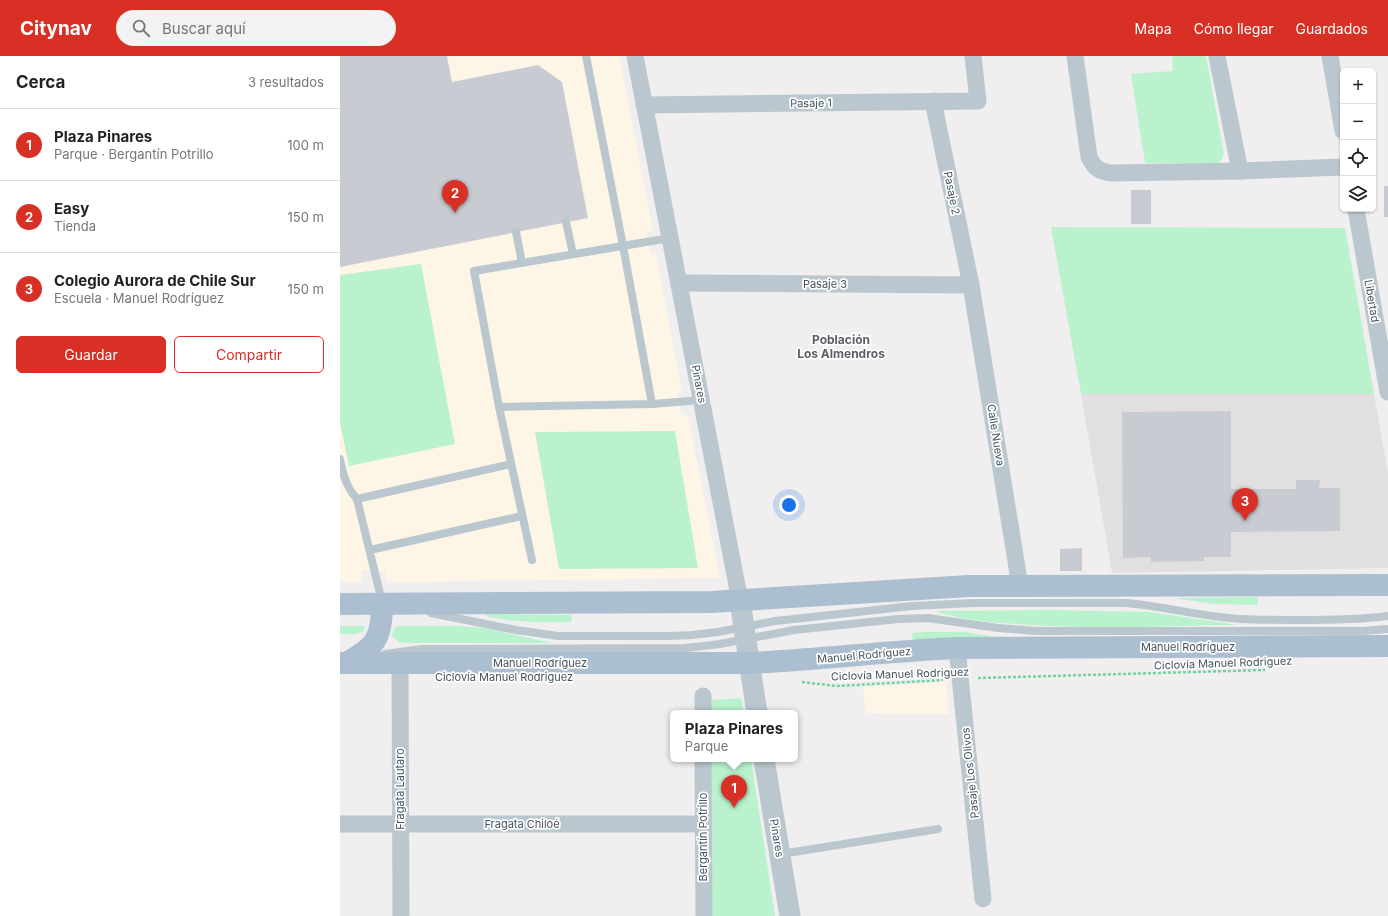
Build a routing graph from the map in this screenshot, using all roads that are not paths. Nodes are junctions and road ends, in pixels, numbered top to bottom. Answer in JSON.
{"nodes":[{"id":1,"x":586,"y":56,"type":"edge"},
{"id":2,"x":635,"y":56,"type":"edge"},
{"id":3,"x":973,"y":56,"type":"edge"},
{"id":4,"x":1075,"y":56,"type":"edge"},
{"id":5,"x":1217,"y":56,"type":"edge"},
{"id":6,"x":1330,"y":56,"type":"edge"},
{"id":7,"x":933,"y":101,"type":"junction"},
{"id":8,"x":644,"y":104,"type":"junction"},
{"id":9,"x":1340,"y":114,"type":"edge"},
{"id":10,"x":1340,"y":166,"type":"edge"},
{"id":11,"x":1240,"y":171,"type":"junction"},
{"id":12,"x":1357,"y":212,"type":"edge"},
{"id":13,"x":566,"y":222,"type":"dead end"},
{"id":14,"x":516,"y":232,"type":"dead end"},
{"id":15,"x":670,"y":238,"type":"junction"},
{"id":16,"x":624,"y":246,"type":"junction"},
{"id":17,"x":573,"y":254,"type":"junction"},
{"id":18,"x":522,"y":263,"type":"junction"},
{"id":19,"x":679,"y":283,"type":"junction"},
{"id":20,"x":971,"y":285,"type":"junction"},
{"id":21,"x":1388,"y":392,"type":"edge"},
{"id":22,"x":702,"y":400,"type":"junction"},
{"id":23,"x":652,"y":404,"type":"junction"},
{"id":24,"x":499,"y":407,"type":"junction"},
{"id":25,"x":340,"y":459,"type":"edge"},
{"id":26,"x":511,"y":464,"type":"junction"},
{"id":27,"x":357,"y":500,"type":"junction"},
{"id":28,"x":522,"y":516,"type":"junction"},
{"id":29,"x":370,"y":550,"type":"junction"},
{"id":30,"x":532,"y":560,"type":"dead end"},
{"id":31,"x":1388,"y":585,"type":"edge"},
{"id":32,"x":1020,"y":586,"type":"junction"},
{"id":33,"x":740,"y":601,"type":"junction"},
{"id":34,"x":340,"y":604,"type":"edge"},
{"id":35,"x":382,"y":604,"type":"junction"},
{"id":36,"x":1388,"y":616,"type":"edge"},
{"id":37,"x":1388,"y":628,"type":"edge"},
{"id":38,"x":745,"y":633,"type":"junction"},
{"id":39,"x":1388,"y":646,"type":"edge"},
{"id":40,"x":957,"y":648,"type":"junction"},
{"id":41,"x":400,"y":663,"type":"junction"},
{"id":42,"x":748,"y":663,"type":"junction"},
{"id":43,"x":343,"y":664,"type":"edge"},
{"id":44,"x":703,"y":696,"type":"dead end"},
{"id":45,"x":703,"y":710,"type":"edge"},
{"id":46,"x":756,"y":710,"type":"edge"},
{"id":47,"x":703,"y":762,"type":"edge"},
{"id":48,"x":765,"y":762,"type":"edge"},
{"id":49,"x":340,"y":824,"type":"edge"},
{"id":50,"x":400,"y":824,"type":"junction"},
{"id":51,"x":703,"y":824,"type":"junction"},
{"id":52,"x":938,"y":829,"type":"dead end"},
{"id":53,"x":780,"y":854,"type":"junction"},
{"id":54,"x":983,"y":899,"type":"dead end"},
{"id":55,"x":401,"y":916,"type":"edge"},
{"id":56,"x":704,"y":916,"type":"edge"},
{"id":57,"x":790,"y":916,"type":"edge"}],
"edges":[{"from":1,"to":16,"type":"lane"},
{"from":2,"to":8,"type":"street","name":"Pinares"},
{"from":3,"to":7,"type":"street","name":"Pasaje 1"},
{"from":4,"to":11,"type":"street"},
{"from":5,"to":11,"type":"street"},
{"from":6,"to":9,"type":"street"},
{"from":7,"to":8,"type":"street","name":"Pasaje 1"},
{"from":7,"to":20,"type":"street","name":"Pasaje 2"},
{"from":8,"to":15,"type":"street","name":"Pinares"},
{"from":10,"to":11,"type":"street"},
{"from":12,"to":21,"type":"street","name":"Libertad"},
{"from":13,"to":17,"type":"lane"},
{"from":14,"to":18,"type":"lane"},
{"from":15,"to":16,"type":"lane"},
{"from":15,"to":19,"type":"street","name":"Pinares"},
{"from":16,"to":17,"type":"lane"},
{"from":16,"to":23,"type":"lane"},
{"from":17,"to":18,"type":"lane"},
{"from":18,"to":24,"type":"lane"},
{"from":19,"to":20,"type":"street","name":"Pasaje 3"},
{"from":19,"to":22,"type":"street","name":"Pinares"},
{"from":20,"to":32,"type":"street","name":"Calle Nueva"},
{"from":22,"to":23,"type":"lane"},
{"from":22,"to":33,"type":"street","name":"Pinares"},
{"from":23,"to":24,"type":"lane"},
{"from":24,"to":26,"type":"lane"},
{"from":25,"to":27,"type":"lane"},
{"from":26,"to":27,"type":"lane"},
{"from":26,"to":28,"type":"lane"},
{"from":27,"to":29,"type":"lane"},
{"from":28,"to":29,"type":"lane"},
{"from":28,"to":30,"type":"lane"},
{"from":29,"to":35,"type":"lane"},
{"from":31,"to":32,"type":"main road"},
{"from":32,"to":33,"type":"main road"},
{"from":33,"to":35,"type":"main road"},
{"from":33,"to":38,"type":"street","name":"Pinares"},
{"from":34,"to":35,"type":"main road"},
{"from":35,"to":38,"type":"lane"},
{"from":35,"to":43,"type":"main road"},
{"from":36,"to":38,"type":"lane"},
{"from":37,"to":38,"type":"lane"},
{"from":38,"to":42,"type":"street","name":"Pinares"},
{"from":38,"to":43,"type":"lane"},
{"from":39,"to":40,"type":"main road","name":"Manuel Rodríguez"},
{"from":40,"to":42,"type":"main road","name":"Manuel Rodríguez"},
{"from":40,"to":54,"type":"street","name":"Pasaje Los Olivos"},
{"from":41,"to":42,"type":"main road","name":"Manuel Rodríguez"},
{"from":41,"to":43,"type":"main road","name":"Manuel Rodríguez"},
{"from":41,"to":50,"type":"street","name":"Fragata Lautaro"},
{"from":42,"to":46,"type":"street","name":"Pinares"},
{"from":44,"to":45,"type":"street"},
{"from":47,"to":51,"type":"street","name":"Bergantín Potrillo"},
{"from":48,"to":53,"type":"street","name":"Pinares"},
{"from":49,"to":50,"type":"street","name":"Fragata Chiloé"},
{"from":50,"to":51,"type":"street","name":"Fragata Chiloé"},
{"from":50,"to":55,"type":"street","name":"Fragata Lautaro"},
{"from":51,"to":56,"type":"street","name":"Bergantín Potrillo"},
{"from":52,"to":53,"type":"lane"},
{"from":53,"to":57,"type":"street","name":"Pinares"}]}
